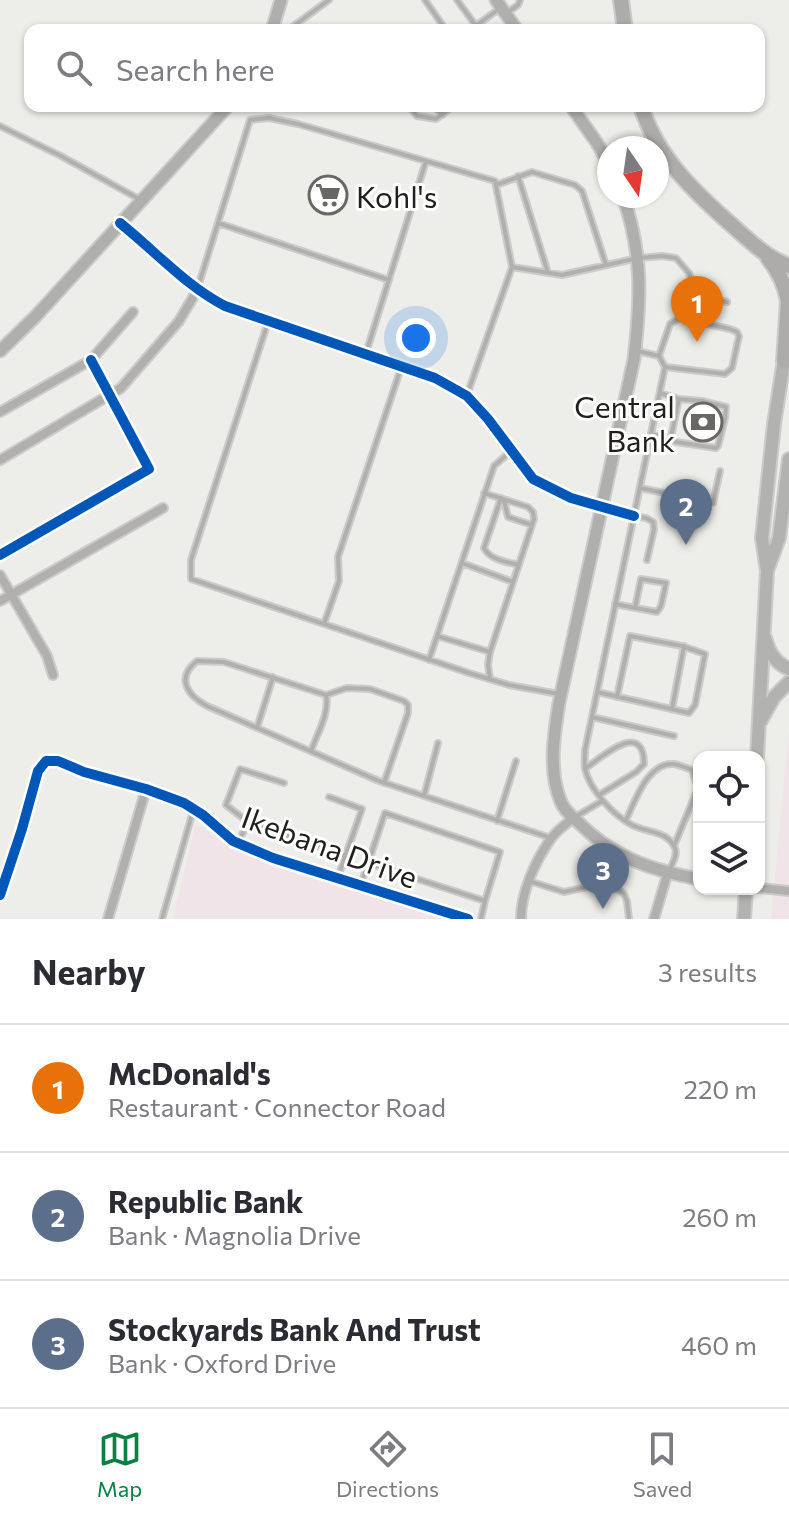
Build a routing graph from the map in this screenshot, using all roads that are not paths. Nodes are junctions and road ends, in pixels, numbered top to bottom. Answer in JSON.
{"nodes":[{"id":1,"x":281,"y":0,"type":"edge"},
{"id":2,"x":329,"y":0,"type":"edge"},
{"id":3,"x":425,"y":0,"type":"edge"},
{"id":4,"x":457,"y":0,"type":"edge"},
{"id":5,"x":520,"y":0,"type":"edge"},
{"id":6,"x":621,"y":0,"type":"edge"},
{"id":7,"x":501,"y":7,"type":"edge"},
{"id":8,"x":274,"y":24,"type":"edge"},
{"id":9,"x":296,"y":24,"type":"edge"},
{"id":10,"x":442,"y":24,"type":"edge"},
{"id":11,"x":475,"y":24,"type":"edge"},
{"id":12,"x":482,"y":24,"type":"edge"},
{"id":13,"x":513,"y":24,"type":"edge"},
{"id":14,"x":624,"y":24,"type":"edge"},
{"id":15,"x":222,"y":112,"type":"edge"},
{"id":16,"x":414,"y":112,"type":"edge"},
{"id":17,"x":439,"y":112,"type":"edge"},
{"id":18,"x":446,"y":112,"type":"edge"},
{"id":19,"x":575,"y":112,"type":"edge"},
{"id":20,"x":643,"y":112,"type":"edge"},
{"id":21,"x":442,"y":115,"type":"junction"},
{"id":22,"x":0,"y":126,"type":"edge"},
{"id":23,"x":597,"y":143,"type":"edge"},
{"id":24,"x":426,"y":161,"type":"junction"},
{"id":25,"x":518,"y":176,"type":"junction"},
{"id":26,"x":495,"y":186,"type":"junction"},
{"id":27,"x":141,"y":200,"type":"junction"},
{"id":28,"x":627,"y":208,"type":"edge"},
{"id":29,"x":120,"y":223,"type":"junction"},
{"id":30,"x":218,"y":223,"type":"junction"},
{"id":31,"x":762,"y":251,"type":"junction"},
{"id":32,"x":638,"y":258,"type":"junction"},
{"id":33,"x":606,"y":265,"type":"junction"},
{"id":34,"x":789,"y":266,"type":"edge"},
{"id":35,"x":512,"y":267,"type":"junction"},
{"id":36,"x":548,"y":273,"type":"junction"},
{"id":37,"x":389,"y":280,"type":"junction"},
{"id":38,"x":198,"y":289,"type":"junction"},
{"id":39,"x":727,"y":302,"type":"dead end"},
{"id":40,"x":133,"y":312,"type":"dead end"},
{"id":41,"x":268,"y":321,"type":"junction"},
{"id":42,"x":789,"y":337,"type":"edge"},
{"id":43,"x":0,"y":351,"type":"edge"},
{"id":44,"x":635,"y":351,"type":"junction"},
{"id":45,"x":365,"y":355,"type":"junction"},
{"id":46,"x":659,"y":356,"type":"junction"},
{"id":47,"x":91,"y":360,"type":"junction"},
{"id":48,"x":784,"y":361,"type":"junction"},
{"id":49,"x":665,"y":367,"type":"junction"},
{"id":50,"x":401,"y":368,"type":"junction"},
{"id":51,"x":660,"y":393,"type":"junction"},
{"id":52,"x":111,"y":395,"type":"junction"},
{"id":53,"x":467,"y":396,"type":"junction"},
{"id":54,"x":679,"y":399,"type":"junction"},
{"id":55,"x":0,"y":412,"type":"edge"},
{"id":56,"x":651,"y":434,"type":"junction"},
{"id":57,"x":670,"y":438,"type":"junction"},
{"id":58,"x":511,"y":451,"type":"junction"},
{"id":59,"x":789,"y":459,"type":"edge"},
{"id":60,"x":0,"y":460,"type":"edge"},
{"id":61,"x":720,"y":471,"type":"dead end"},
{"id":62,"x":640,"y":488,"type":"junction"},
{"id":63,"x":484,"y":493,"type":"junction"},
{"id":64,"x":502,"y":499,"type":"junction"},
{"id":65,"x":602,"y":507,"type":"junction"},
{"id":66,"x":163,"y":508,"type":"dead end"},
{"id":67,"x":634,"y":516,"type":"junction"},
{"id":68,"x":532,"y":525,"type":"junction"},
{"id":69,"x":0,"y":555,"type":"edge"},
{"id":70,"x":647,"y":560,"type":"dead end"},
{"id":71,"x":462,"y":563,"type":"junction"},
{"id":72,"x":519,"y":565,"type":"junction"},
{"id":73,"x":767,"y":571,"type":"junction"},
{"id":74,"x":0,"y":575,"type":"edge"},
{"id":75,"x":513,"y":582,"type":"junction"},
{"id":76,"x":11,"y":595,"type":"junction"},
{"id":77,"x":0,"y":601,"type":"edge"},
{"id":78,"x":615,"y":604,"type":"junction"},
{"id":79,"x":635,"y":608,"type":"junction"},
{"id":80,"x":324,"y":625,"type":"junction"},
{"id":81,"x":764,"y":635,"type":"junction"},
{"id":82,"x":437,"y":636,"type":"junction"},
{"id":83,"x":684,"y":646,"type":"junction"},
{"id":84,"x":490,"y":652,"type":"junction"},
{"id":85,"x":429,"y":660,"type":"junction"},
{"id":86,"x":789,"y":669,"type":"edge"},
{"id":87,"x":53,"y":675,"type":"dead end"},
{"id":88,"x":273,"y":677,"type":"junction"},
{"id":89,"x":490,"y":679,"type":"junction"},
{"id":90,"x":789,"y":682,"type":"edge"},
{"id":91,"x":597,"y":692,"type":"junction"},
{"id":92,"x":561,"y":694,"type":"junction"},
{"id":93,"x":326,"y":695,"type":"junction"},
{"id":94,"x":617,"y":697,"type":"junction"},
{"id":95,"x":672,"y":709,"type":"junction"},
{"id":96,"x":592,"y":717,"type":"junction"},
{"id":97,"x":759,"y":725,"type":"junction"},
{"id":98,"x":256,"y":728,"type":"junction"},
{"id":99,"x":674,"y":736,"type":"dead end"},
{"id":100,"x":438,"y":743,"type":"dead end"},
{"id":101,"x":311,"y":751,"type":"junction"},
{"id":102,"x":757,"y":751,"type":"edge"},
{"id":103,"x":516,"y":761,"type":"dead end"},
{"id":104,"x":585,"y":769,"type":"junction"},
{"id":105,"x":284,"y":783,"type":"dead end"},
{"id":106,"x":384,"y":783,"type":"junction"},
{"id":107,"x":146,"y":789,"type":"junction"},
{"id":108,"x":424,"y":796,"type":"junction"},
{"id":109,"x":329,"y":797,"type":"dead end"},
{"id":110,"x":600,"y":798,"type":"junction"},
{"id":111,"x":193,"y":809,"type":"junction"},
{"id":112,"x":573,"y":818,"type":"junction"},
{"id":113,"x":626,"y":820,"type":"junction"},
{"id":114,"x":497,"y":821,"type":"junction"},
{"id":115,"x":248,"y":822,"type":"junction"},
{"id":116,"x":551,"y":838,"type":"junction"},
{"id":117,"x":238,"y":843,"type":"junction"},
{"id":118,"x":674,"y":846,"type":"junction"},
{"id":119,"x":346,"y":856,"type":"junction"},
{"id":120,"x":368,"y":863,"type":"junction"},
{"id":121,"x":668,"y":872,"type":"junction"},
{"id":122,"x":338,"y":877,"type":"junction"},
{"id":123,"x":693,"y":878,"type":"edge"},
{"id":124,"x":529,"y":881,"type":"junction"},
{"id":125,"x":361,"y":885,"type":"junction"},
{"id":126,"x":765,"y":889,"type":"edge"},
{"id":127,"x":789,"y":891,"type":"edge"},
{"id":128,"x":0,"y":895,"type":"edge"},
{"id":129,"x":746,"y":895,"type":"edge"},
{"id":130,"x":485,"y":901,"type":"junction"},
{"id":131,"x":108,"y":919,"type":"edge"},
{"id":132,"x":162,"y":919,"type":"edge"},
{"id":133,"x":468,"y":919,"type":"edge"},
{"id":134,"x":481,"y":919,"type":"edge"},
{"id":135,"x":521,"y":919,"type":"edge"},
{"id":136,"x":629,"y":919,"type":"edge"},
{"id":137,"x":654,"y":919,"type":"edge"},
{"id":138,"x":744,"y":919,"type":"edge"}],
"edges":[{"from":1,"to":8,"type":"main road"},
{"from":2,"to":9,"type":"lane"},
{"from":3,"to":10,"type":"lane"},
{"from":4,"to":11,"type":"lane"},
{"from":5,"to":7,"type":"lane"},
{"from":6,"to":14,"type":"highway"},
{"from":7,"to":12,"type":"lane"},
{"from":7,"to":13,"type":"main road"},
{"from":15,"to":27,"type":"main road"},
{"from":16,"to":21,"type":"lane"},
{"from":17,"to":21,"type":"lane"},
{"from":18,"to":21,"type":"lane"},
{"from":19,"to":23,"type":"main road"},
{"from":20,"to":31,"type":"highway"},
{"from":22,"to":27,"type":"lane"},
{"from":24,"to":26,"type":"lane"},
{"from":24,"to":30,"type":"lane"},
{"from":24,"to":37,"type":"lane"},
{"from":25,"to":26,"type":"lane"},
{"from":25,"to":33,"type":"lane"},
{"from":25,"to":36,"type":"lane"},
{"from":26,"to":35,"type":"lane"},
{"from":27,"to":29,"type":"main road"},
{"from":28,"to":32,"type":"main road"},
{"from":29,"to":38,"type":"street"},
{"from":29,"to":43,"type":"main road"},
{"from":30,"to":37,"type":"lane"},
{"from":30,"to":38,"type":"lane"},
{"from":31,"to":34,"type":"highway"},
{"from":31,"to":48,"type":"highway"},
{"from":32,"to":33,"type":"lane"},
{"from":32,"to":39,"type":"lane"},
{"from":32,"to":44,"type":"main road"},
{"from":33,"to":36,"type":"lane"},
{"from":35,"to":36,"type":"lane"},
{"from":35,"to":53,"type":"lane"},
{"from":37,"to":45,"type":"lane"},
{"from":38,"to":41,"type":"street"},
{"from":38,"to":52,"type":"street"},
{"from":40,"to":47,"type":"street"},
{"from":41,"to":45,"type":"street"},
{"from":41,"to":80,"type":"lane"},
{"from":42,"to":48,"type":"main road"},
{"from":44,"to":46,"type":"lane"},
{"from":44,"to":65,"type":"main road"},
{"from":45,"to":50,"type":"street"},
{"from":46,"to":49,"type":"lane"},
{"from":46,"to":49,"type":"lane"},
{"from":47,"to":52,"type":"street"},
{"from":47,"to":55,"type":"street"},
{"from":48,"to":73,"type":"main road"},
{"from":49,"to":51,"type":"lane"},
{"from":50,"to":53,"type":"street"},
{"from":50,"to":80,"type":"lane"},
{"from":51,"to":54,"type":"lane"},
{"from":51,"to":56,"type":"lane"},
{"from":52,"to":60,"type":"street"},
{"from":52,"to":69,"type":"street"},
{"from":53,"to":58,"type":"street"},
{"from":54,"to":57,"type":"lane"},
{"from":54,"to":57,"type":"lane"},
{"from":56,"to":57,"type":"lane"},
{"from":56,"to":62,"type":"lane"},
{"from":58,"to":63,"type":"lane"},
{"from":58,"to":65,"type":"street"},
{"from":59,"to":73,"type":"main road"},
{"from":61,"to":62,"type":"lane"},
{"from":62,"to":67,"type":"lane"},
{"from":63,"to":64,"type":"lane"},
{"from":63,"to":71,"type":"lane"},
{"from":64,"to":68,"type":"lane"},
{"from":64,"to":68,"type":"lane"},
{"from":64,"to":72,"type":"lane"},
{"from":65,"to":67,"type":"street"},
{"from":65,"to":92,"type":"main road"},
{"from":66,"to":76,"type":"street"},
{"from":67,"to":70,"type":"lane"},
{"from":67,"to":78,"type":"lane"},
{"from":68,"to":72,"type":"lane"},
{"from":71,"to":75,"type":"lane"},
{"from":71,"to":82,"type":"lane"},
{"from":72,"to":75,"type":"lane"},
{"from":73,"to":81,"type":"main road"},
{"from":74,"to":76,"type":"street"},
{"from":75,"to":84,"type":"lane"},
{"from":76,"to":77,"type":"street"},
{"from":76,"to":87,"type":"street"},
{"from":78,"to":79,"type":"lane"},
{"from":78,"to":91,"type":"lane"},
{"from":79,"to":79,"type":"lane"},
{"from":80,"to":85,"type":"lane"},
{"from":81,"to":86,"type":"main road"},
{"from":81,"to":97,"type":"main road"},
{"from":82,"to":84,"type":"lane"},
{"from":82,"to":85,"type":"lane"},
{"from":83,"to":94,"type":"lane"},
{"from":83,"to":95,"type":"lane"},
{"from":83,"to":95,"type":"lane"},
{"from":84,"to":89,"type":"lane"},
{"from":85,"to":89,"type":"lane"},
{"from":88,"to":93,"type":"lane"},
{"from":88,"to":98,"type":"lane"},
{"from":88,"to":98,"type":"lane"},
{"from":89,"to":92,"type":"lane"},
{"from":90,"to":97,"type":"main road"},
{"from":91,"to":94,"type":"lane"},
{"from":91,"to":96,"type":"lane"},
{"from":92,"to":112,"type":"main road"},
{"from":93,"to":101,"type":"lane"},
{"from":93,"to":106,"type":"lane"},
{"from":94,"to":95,"type":"lane"},
{"from":96,"to":99,"type":"lane"},
{"from":96,"to":104,"type":"lane"},
{"from":97,"to":102,"type":"main road"},
{"from":98,"to":101,"type":"lane"},
{"from":100,"to":108,"type":"lane"},
{"from":101,"to":106,"type":"lane"},
{"from":103,"to":114,"type":"lane"},
{"from":104,"to":110,"type":"lane"},
{"from":104,"to":110,"type":"lane"},
{"from":105,"to":115,"type":"lane"},
{"from":106,"to":108,"type":"lane"},
{"from":107,"to":111,"type":"street","name":"Ikebana Drive"},
{"from":107,"to":128,"type":"street","name":"Ikebana Drive"},
{"from":107,"to":131,"type":"street"},
{"from":108,"to":114,"type":"lane"},
{"from":109,"to":119,"type":"lane"},
{"from":110,"to":112,"type":"lane"},
{"from":110,"to":113,"type":"lane"},
{"from":111,"to":117,"type":"street","name":"Ikebana Drive"},
{"from":111,"to":132,"type":"lane"},
{"from":112,"to":116,"type":"street"},
{"from":112,"to":121,"type":"main road"},
{"from":113,"to":118,"type":"lane"},
{"from":113,"to":118,"type":"lane"},
{"from":114,"to":116,"type":"lane"},
{"from":115,"to":117,"type":"lane"},
{"from":115,"to":119,"type":"lane"},
{"from":116,"to":124,"type":"street"},
{"from":117,"to":122,"type":"street","name":"Ikebana Drive"},
{"from":118,"to":121,"type":"lane"},
{"from":119,"to":122,"type":"lane"},
{"from":120,"to":125,"type":"lane"},
{"from":120,"to":130,"type":"lane"},
{"from":120,"to":130,"type":"lane"},
{"from":121,"to":123,"type":"main road"},
{"from":121,"to":137,"type":"street"},
{"from":122,"to":125,"type":"street","name":"Ikebana Drive"},
{"from":124,"to":135,"type":"street"},
{"from":124,"to":136,"type":"lane"},
{"from":125,"to":133,"type":"street","name":"Ikebana Drive"},
{"from":126,"to":127,"type":"street"},
{"from":129,"to":138,"type":"main road"},
{"from":130,"to":134,"type":"lane"}]}
